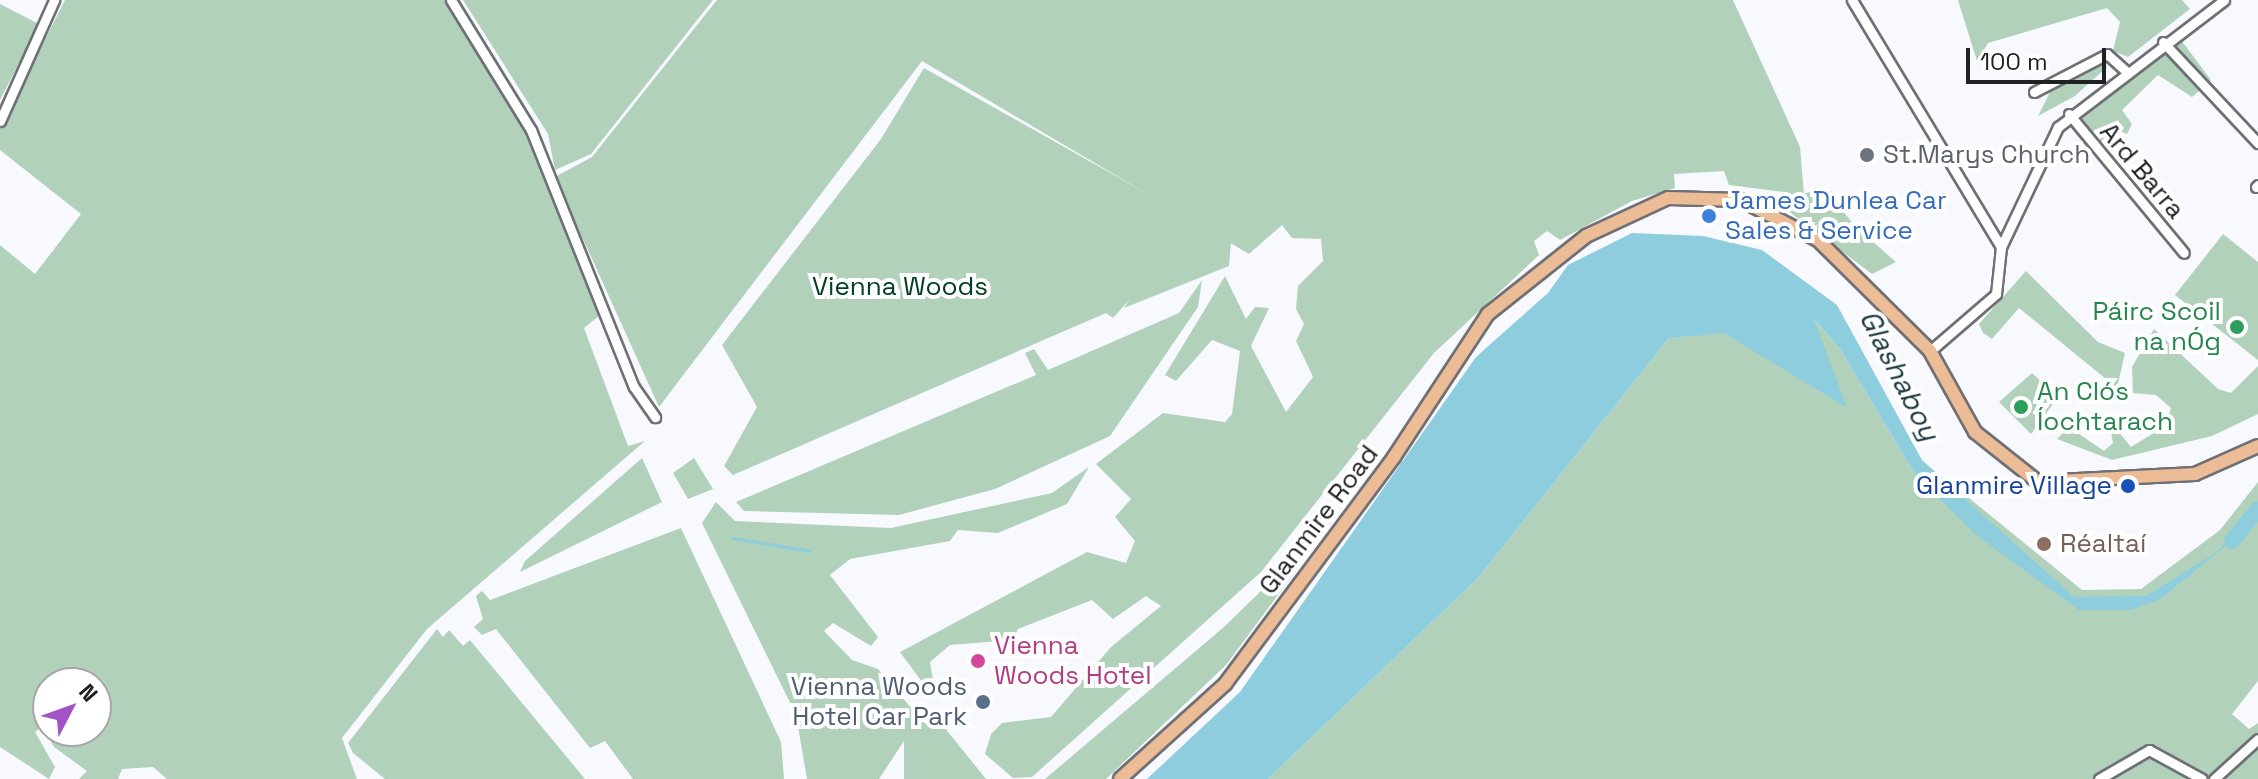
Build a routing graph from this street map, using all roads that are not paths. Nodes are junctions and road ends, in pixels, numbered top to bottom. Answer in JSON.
{"nodes":[{"id":1,"x":54,"y":0,"type":"edge"},
{"id":2,"x":451,"y":0,"type":"edge"},
{"id":3,"x":1852,"y":0,"type":"edge"},
{"id":4,"x":2224,"y":0,"type":"edge"},
{"id":5,"x":2163,"y":42,"type":"junction"},
{"id":6,"x":2125,"y":70,"type":"junction"},
{"id":7,"x":2034,"y":92,"type":"dead end"},
{"id":8,"x":2069,"y":114,"type":"junction"},
{"id":9,"x":0,"y":121,"type":"edge"},
{"id":10,"x":2258,"y":143,"type":"edge"},
{"id":11,"x":2001,"y":247,"type":"junction"},
{"id":12,"x":2184,"y":253,"type":"dead end"},
{"id":13,"x":1930,"y":351,"type":"junction"},
{"id":14,"x":655,"y":417,"type":"dead end"},
{"id":15,"x":2258,"y":446,"type":"edge"},
{"id":16,"x":2258,"y":739,"type":"edge"},
{"id":17,"x":1120,"y":779,"type":"edge"},
{"id":18,"x":2099,"y":779,"type":"edge"},
{"id":19,"x":2202,"y":779,"type":"edge"},
{"id":20,"x":2214,"y":779,"type":"edge"}],
"edges":[{"from":1,"to":9,"type":"street"},
{"from":2,"to":14,"type":"street"},
{"from":3,"to":11,"type":"street"},
{"from":4,"to":5,"type":"street"},
{"from":5,"to":6,"type":"street"},
{"from":5,"to":10,"type":"street"},
{"from":6,"to":7,"type":"street"},
{"from":6,"to":8,"type":"street"},
{"from":8,"to":11,"type":"street"},
{"from":8,"to":12,"type":"street","name":"Ard Barra"},
{"from":11,"to":13,"type":"street"},
{"from":13,"to":15,"type":"main road","name":"Glanmire Road"},
{"from":13,"to":17,"type":"main road","name":"Glanmire Road"},
{"from":16,"to":20,"type":"street"},
{"from":18,"to":19,"type":"street"}]}
